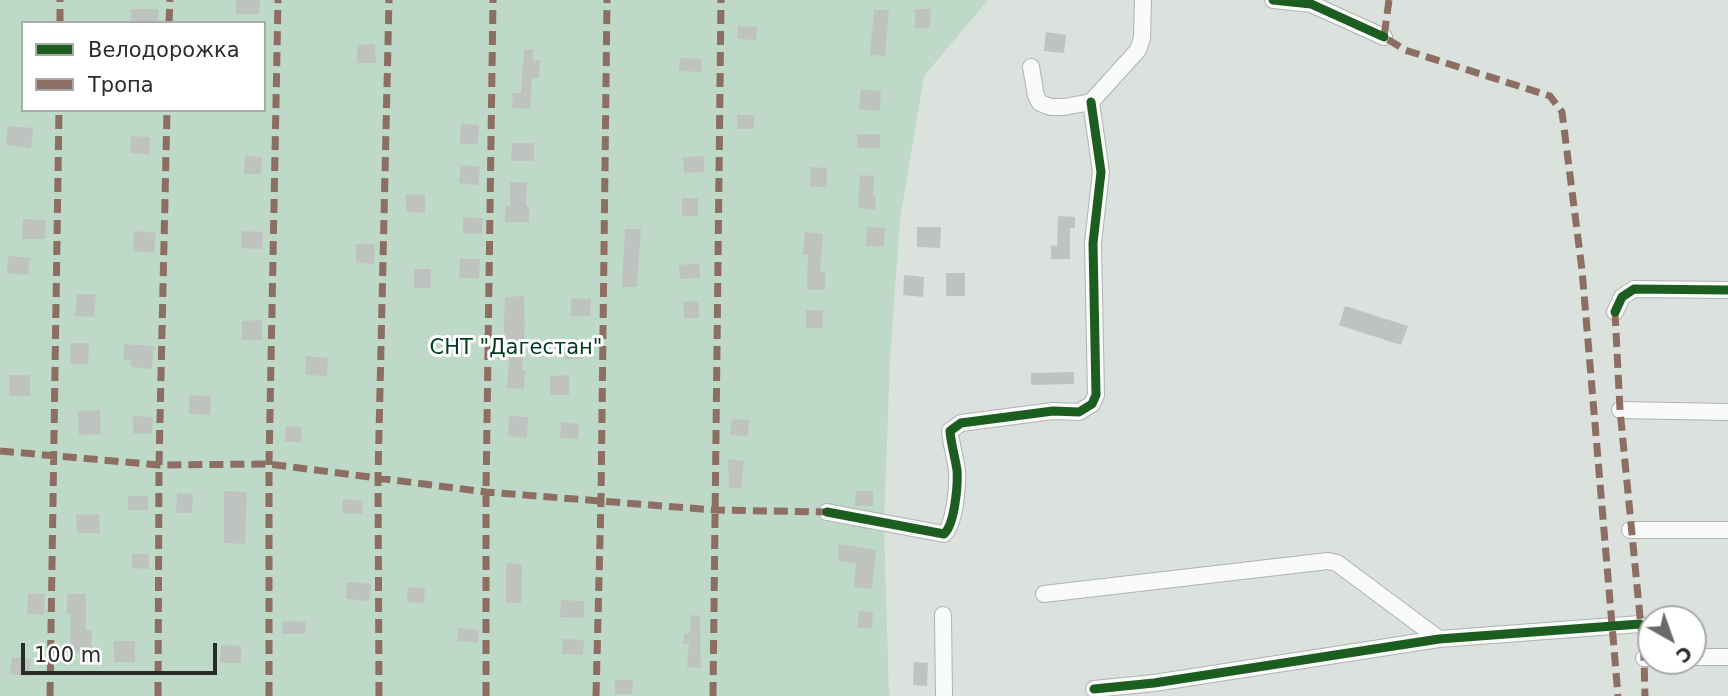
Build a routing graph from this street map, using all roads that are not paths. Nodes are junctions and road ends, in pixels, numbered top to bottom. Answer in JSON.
{"nodes":[{"id":1,"x":1143,"y":0,"type":"edge"},
{"id":2,"x":1273,"y":0,"type":"edge"},
{"id":3,"x":1384,"y":37,"type":"dead end"},
{"id":4,"x":1031,"y":67,"type":"dead end"},
{"id":5,"x":1091,"y":102,"type":"junction"},
{"id":6,"x":1728,"y":290,"type":"edge"},
{"id":7,"x":1615,"y":312,"type":"dead end"},
{"id":8,"x":1620,"y":410,"type":"dead end"},
{"id":9,"x":1728,"y":412,"type":"edge"},
{"id":10,"x":827,"y":512,"type":"dead end"},
{"id":11,"x":1630,"y":530,"type":"dead end"},
{"id":12,"x":1728,"y":530,"type":"edge"},
{"id":13,"x":1045,"y":594,"type":"dead end"},
{"id":14,"x":943,"y":615,"type":"dead end"},
{"id":15,"x":1637,"y":624,"type":"edge"},
{"id":16,"x":1438,"y":639,"type":"junction"},
{"id":17,"x":1707,"y":657,"type":"edge"},
{"id":18,"x":1728,"y":657,"type":"edge"},
{"id":19,"x":1094,"y":690,"type":"dead end"},
{"id":20,"x":944,"y":696,"type":"edge"}],
"edges":[{"from":1,"to":5,"type":"street"},
{"from":2,"to":3,"type":"street"},
{"from":4,"to":5,"type":"street"},
{"from":5,"to":10,"type":"street"},
{"from":6,"to":7,"type":"street"},
{"from":8,"to":9,"type":"street"},
{"from":11,"to":12,"type":"street"},
{"from":13,"to":16,"type":"street"},
{"from":14,"to":20,"type":"street"},
{"from":15,"to":16,"type":"street"},
{"from":16,"to":19,"type":"street"},
{"from":17,"to":18,"type":"street"}]}
